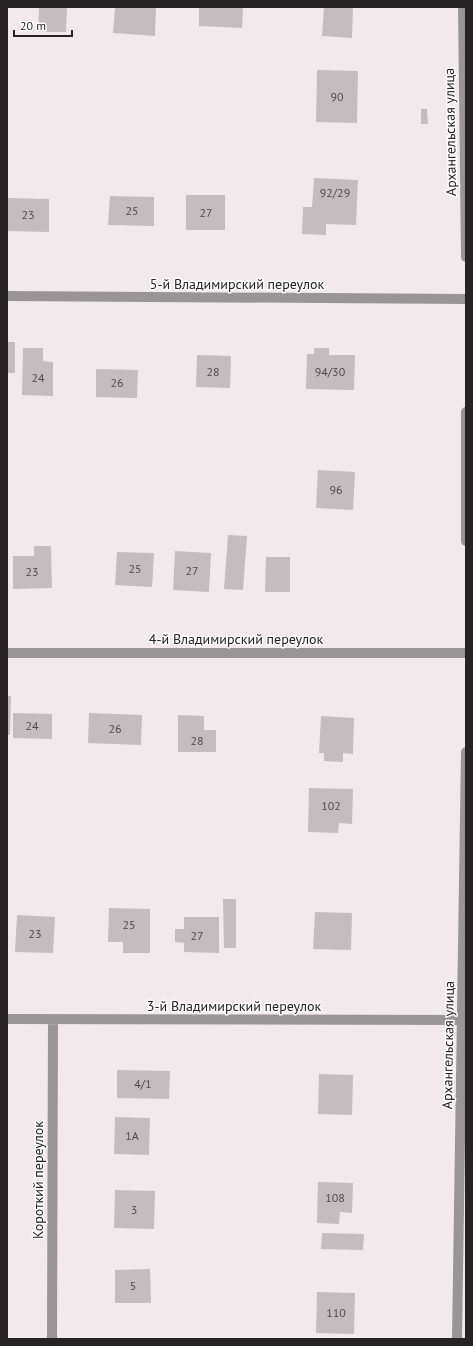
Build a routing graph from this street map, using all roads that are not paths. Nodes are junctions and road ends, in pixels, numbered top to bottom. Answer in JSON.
{"nodes":[{"id":1,"x":463,"y":7,"type":"edge"},
{"id":2,"x":466,"y":256,"type":"edge"},
{"id":3,"x":7,"y":296,"type":"edge"},
{"id":4,"x":466,"y":299,"type":"edge"},
{"id":5,"x":466,"y":412,"type":"edge"},
{"id":6,"x":466,"y":541,"type":"edge"},
{"id":7,"x":7,"y":653,"type":"edge"},
{"id":8,"x":466,"y":653,"type":"edge"},
{"id":9,"x":466,"y":752,"type":"edge"},
{"id":10,"x":7,"y":1019,"type":"edge"},
{"id":11,"x":53,"y":1020,"type":"junction"},
{"id":12,"x":464,"y":1020,"type":"edge"},
{"id":13,"x":52,"y":1339,"type":"edge"},
{"id":14,"x":457,"y":1339,"type":"edge"}],
"edges":[{"from":1,"to":2,"type":"street","name":"Архангельская улица"},
{"from":3,"to":4,"type":"street","name":"5-й Владимирский переулок"},
{"from":5,"to":6,"type":"street"},
{"from":7,"to":8,"type":"street","name":"4-й Владимирский переулок"},
{"from":9,"to":12,"type":"street","name":"Архангельская улица"},
{"from":10,"to":11,"type":"street","name":"3-й Владимирский переулок"},
{"from":11,"to":12,"type":"street","name":"3-й Владимирский переулок"},
{"from":11,"to":13,"type":"street","name":"Короткий переулок"},
{"from":12,"to":14,"type":"street","name":"Архангельская улица"}]}
